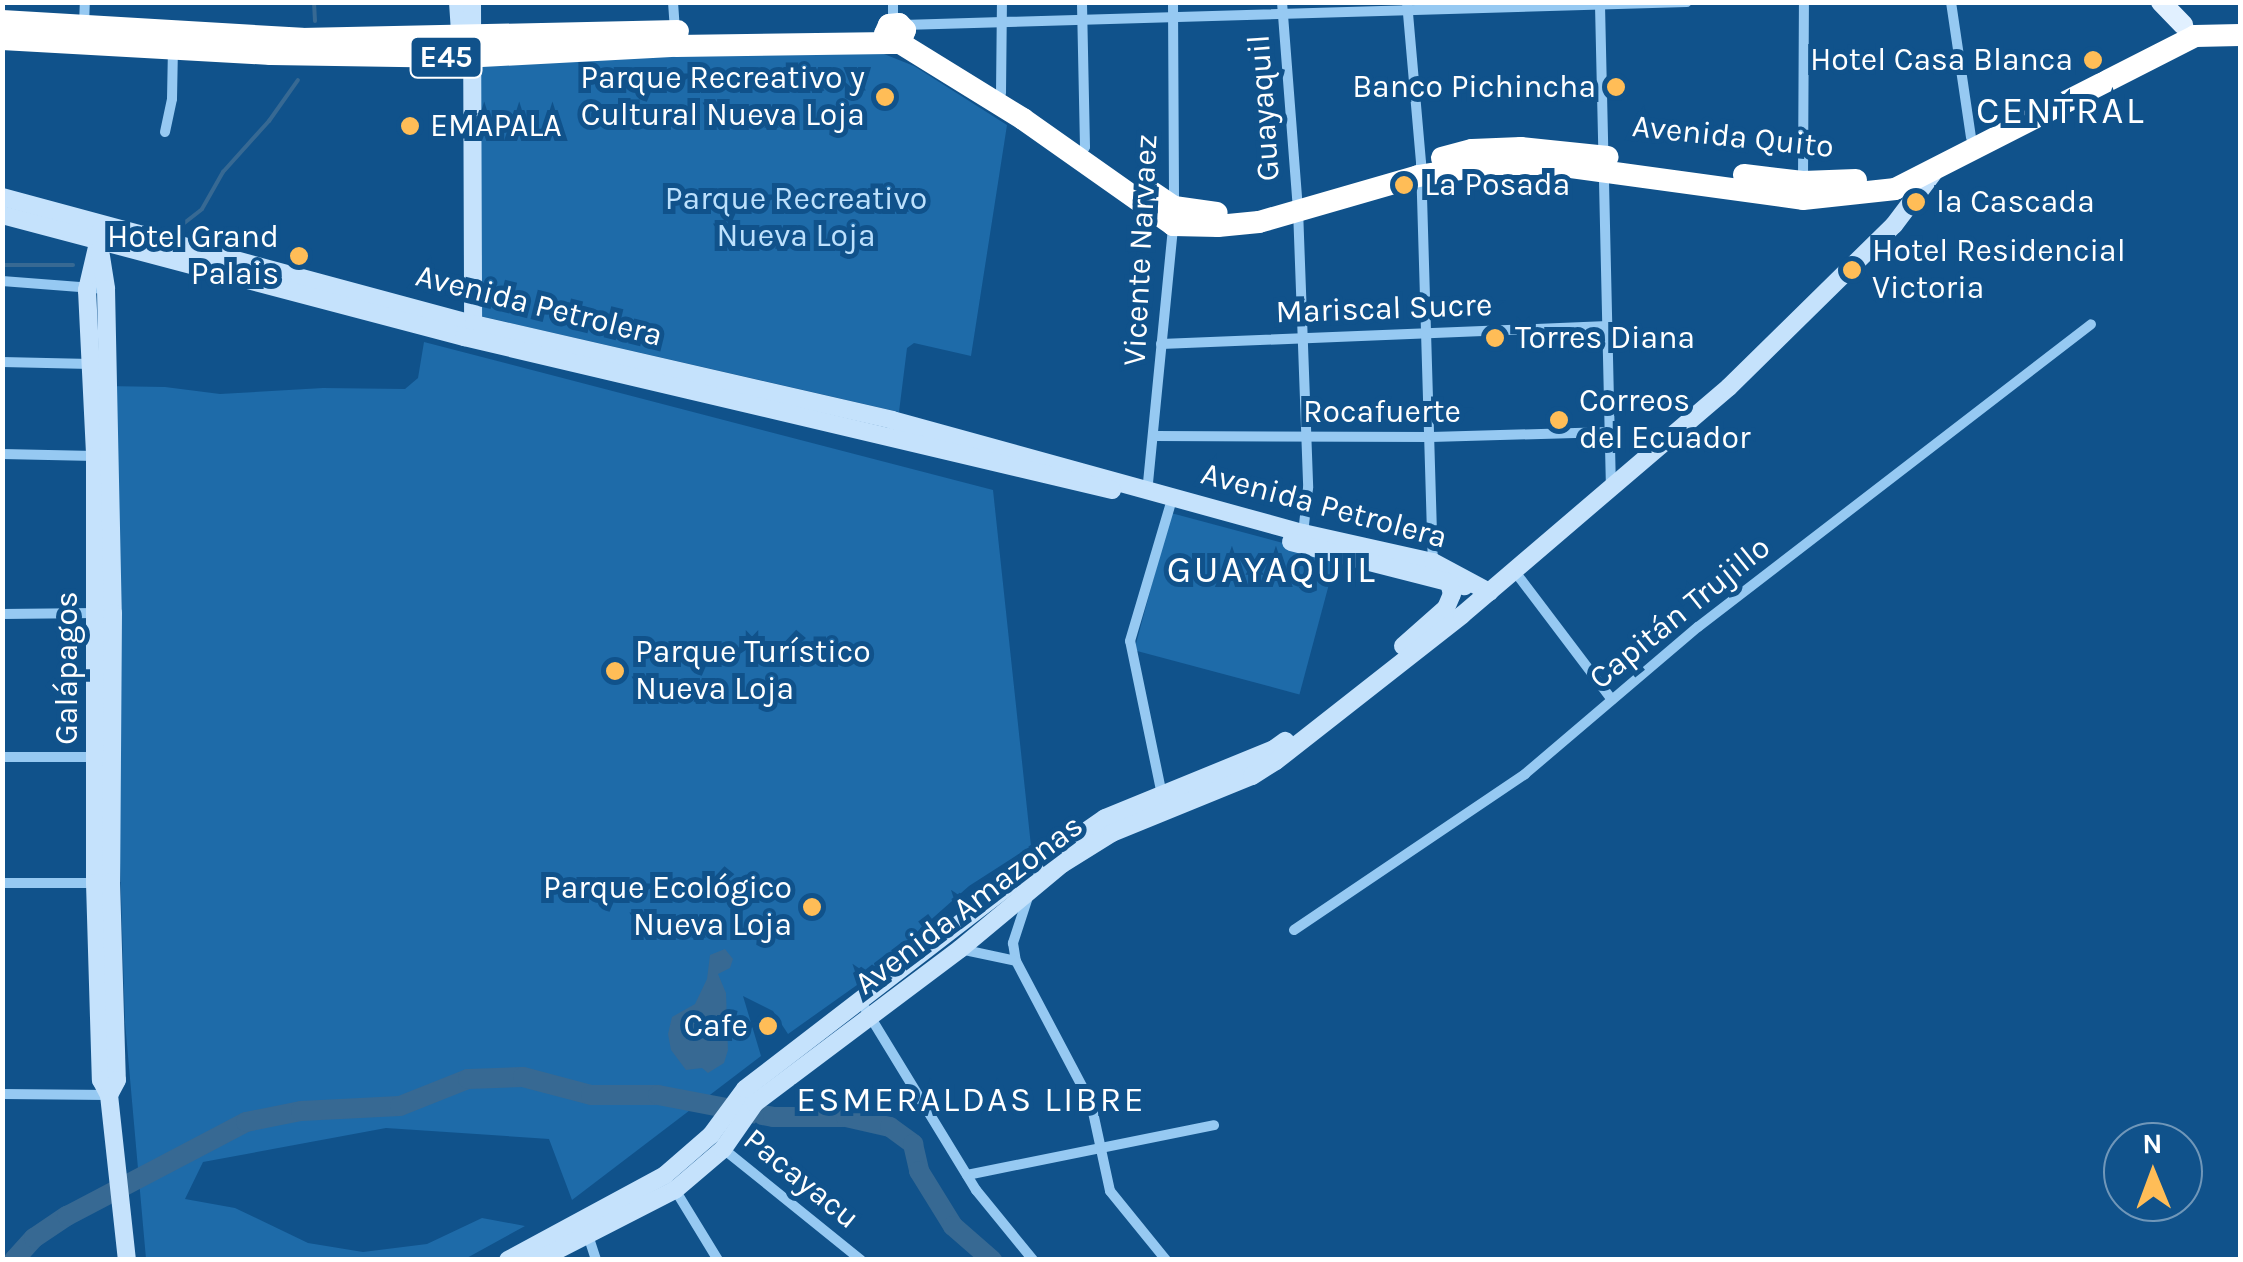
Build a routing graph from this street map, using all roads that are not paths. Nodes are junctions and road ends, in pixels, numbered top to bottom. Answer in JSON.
{"nodes":[{"id":1,"x":458,"y":2,"type":"edge"},
{"id":2,"x":472,"y":2,"type":"edge"},
{"id":3,"x":673,"y":2,"type":"edge"},
{"id":4,"x":1002,"y":2,"type":"edge"},
{"id":5,"x":1082,"y":2,"type":"edge"},
{"id":6,"x":1174,"y":2,"type":"edge"},
{"id":7,"x":1282,"y":2,"type":"edge"},
{"id":8,"x":1687,"y":2,"type":"edge"},
{"id":9,"x":1804,"y":2,"type":"edge"},
{"id":10,"x":1951,"y":2,"type":"edge"},
{"id":11,"x":2161,"y":2,"type":"edge"},
{"id":12,"x":1600,"y":5,"type":"edge"},
{"id":13,"x":1407,"y":6,"type":"edge"},
{"id":14,"x":1082,"y":16,"type":"junction"},
{"id":15,"x":1174,"y":16,"type":"junction"},
{"id":16,"x":1282,"y":16,"type":"junction"},
{"id":17,"x":1003,"y":20,"type":"junction"},
{"id":18,"x":2,"y":21,"type":"edge"},
{"id":19,"x":84,"y":23,"type":"edge"},
{"id":20,"x":896,"y":29,"type":"edge"},
{"id":21,"x":2189,"y":30,"type":"junction"},
{"id":22,"x":2240,"y":35,"type":"edge"},
{"id":23,"x":2,"y":38,"type":"edge"},
{"id":24,"x":676,"y":38,"type":"junction"},
{"id":25,"x":467,"y":47,"type":"junction"},
{"id":26,"x":173,"y":48,"type":"junction"},
{"id":27,"x":1001,"y":93,"type":"junction"},
{"id":28,"x":165,"y":132,"type":"dead end"},
{"id":29,"x":1971,"y":138,"type":"junction"},
{"id":30,"x":1081,"y":152,"type":"junction"},
{"id":31,"x":1606,"y":164,"type":"junction"},
{"id":32,"x":1420,"y":170,"type":"junction"},
{"id":33,"x":1934,"y":172,"type":"junction"},
{"id":34,"x":1803,"y":191,"type":"junction"},
{"id":35,"x":2,"y":197,"type":"edge"},
{"id":36,"x":1297,"y":201,"type":"junction"},
{"id":37,"x":2,"y":215,"type":"edge"},
{"id":38,"x":1173,"y":216,"type":"junction"},
{"id":39,"x":100,"y":231,"type":"junction"},
{"id":40,"x":2,"y":281,"type":"edge"},
{"id":41,"x":96,"y":289,"type":"junction"},
{"id":42,"x":2090,"y":324,"type":"dead end"},
{"id":43,"x":1608,"y":326,"type":"junction"},
{"id":44,"x":469,"y":330,"type":"junction"},
{"id":45,"x":1424,"y":332,"type":"junction"},
{"id":46,"x":1301,"y":337,"type":"junction"},
{"id":47,"x":1161,"y":344,"type":"junction"},
{"id":48,"x":2,"y":362,"type":"edge"},
{"id":49,"x":98,"y":365,"type":"junction"},
{"id":50,"x":1610,"y":432,"type":"junction"},
{"id":51,"x":1155,"y":436,"type":"junction"},
{"id":52,"x":1305,"y":438,"type":"junction"},
{"id":53,"x":1431,"y":438,"type":"junction"},
{"id":54,"x":2,"y":454,"type":"edge"},
{"id":55,"x":95,"y":456,"type":"junction"},
{"id":56,"x":1611,"y":484,"type":"junction"},
{"id":57,"x":1147,"y":493,"type":"junction"},
{"id":58,"x":1170,"y":506,"type":"junction"},
{"id":59,"x":1302,"y":539,"type":"junction"},
{"id":60,"x":1513,"y":569,"type":"junction"},
{"id":61,"x":1439,"y":575,"type":"junction"},
{"id":62,"x":1489,"y":592,"type":"junction"},
{"id":63,"x":105,"y":613,"type":"junction"},
{"id":64,"x":2,"y":614,"type":"edge"},
{"id":65,"x":1612,"y":700,"type":"junction"},
{"id":66,"x":2,"y":757,"type":"edge"},
{"id":67,"x":97,"y":757,"type":"junction"},
{"id":68,"x":1164,"y":802,"type":"junction"},
{"id":69,"x":103,"y":882,"type":"junction"},
{"id":70,"x":2,"y":883,"type":"edge"},
{"id":71,"x":1032,"y":886,"type":"junction"},
{"id":72,"x":1294,"y":930,"type":"dead end"},
{"id":73,"x":960,"y":949,"type":"junction"},
{"id":74,"x":1016,"y":961,"type":"junction"},
{"id":75,"x":860,"y":1000,"type":"junction"},
{"id":76,"x":871,"y":1017,"type":"junction"},
{"id":77,"x":2,"y":1094,"type":"edge"},
{"id":78,"x":108,"y":1095,"type":"junction"},
{"id":79,"x":750,"y":1096,"type":"junction"},
{"id":80,"x":1214,"y":1125,"type":"dead end"},
{"id":81,"x":721,"y":1137,"type":"junction"},
{"id":82,"x":1101,"y":1150,"type":"junction"},
{"id":83,"x":967,"y":1175,"type":"junction"},
{"id":84,"x":670,"y":1182,"type":"junction"},
{"id":85,"x":586,"y":1228,"type":"junction"},
{"id":86,"x":125,"y":1245,"type":"edge"},
{"id":87,"x":508,"y":1260,"type":"edge"},
{"id":88,"x":538,"y":1260,"type":"edge"},
{"id":89,"x":596,"y":1260,"type":"edge"},
{"id":90,"x":718,"y":1260,"type":"edge"},
{"id":91,"x":861,"y":1260,"type":"edge"},
{"id":92,"x":1033,"y":1260,"type":"edge"},
{"id":93,"x":1166,"y":1260,"type":"edge"}],
"edges":[{"from":1,"to":25,"type":"main road"},
{"from":2,"to":25,"type":"main road"},
{"from":3,"to":24,"type":"street"},
{"from":4,"to":17,"type":"street"},
{"from":5,"to":14,"type":"street"},
{"from":6,"to":15,"type":"street","name":"Vicente Narvaez"},
{"from":7,"to":16,"type":"street","name":"Guayaquil"},
{"from":8,"to":12,"type":"street"},
{"from":9,"to":34,"type":"street"},
{"from":10,"to":29,"type":"street"},
{"from":11,"to":21,"type":"main road"},
{"from":12,"to":13,"type":"street"},
{"from":12,"to":31,"type":"street"},
{"from":13,"to":16,"type":"street"},
{"from":13,"to":32,"type":"street"},
{"from":14,"to":15,"type":"street"},
{"from":14,"to":17,"type":"street"},
{"from":14,"to":30,"type":"street"},
{"from":15,"to":16,"type":"street"},
{"from":15,"to":38,"type":"street","name":"Vicente Narvaez"},
{"from":16,"to":36,"type":"street","name":"Guayaquil"},
{"from":17,"to":20,"type":"street"},
{"from":17,"to":27,"type":"street"},
{"from":18,"to":19,"type":"highway","number":"E45"},
{"from":19,"to":23,"type":"highway","number":"E45"},
{"from":19,"to":25,"type":"highway","number":"E45"},
{"from":19,"to":26,"type":"highway","number":"E45"},
{"from":20,"to":24,"type":"highway","number":"E45"},
{"from":20,"to":27,"type":"highway"},
{"from":20,"to":30,"type":"highway"},
{"from":21,"to":22,"type":"highway"},
{"from":21,"to":29,"type":"highway","name":"Avenida Quito"},
{"from":21,"to":33,"type":"highway","name":"Avenida Quito"},
{"from":24,"to":25,"type":"highway","number":"E45"},
{"from":25,"to":26,"type":"highway","number":"E45"},
{"from":25,"to":44,"type":"main road"},
{"from":26,"to":28,"type":"street"},
{"from":27,"to":30,"type":"highway"},
{"from":29,"to":34,"type":"highway","name":"Avenida Quito"},
{"from":30,"to":38,"type":"highway"},
{"from":31,"to":32,"type":"highway","name":"Avenida Quito"},
{"from":31,"to":34,"type":"highway","name":"Avenida Quito"},
{"from":31,"to":43,"type":"street"},
{"from":32,"to":36,"type":"highway","name":"Avenida Quito"},
{"from":32,"to":45,"type":"street"},
{"from":33,"to":34,"type":"highway","name":"Avenida Quito"},
{"from":33,"to":56,"type":"main road","name":"Avenida Amazonas"},
{"from":35,"to":39,"type":"main road","name":"Avenida Petrolera"},
{"from":36,"to":38,"type":"highway","name":"Avenida Quito"},
{"from":36,"to":46,"type":"street","name":"Guayaquil"},
{"from":37,"to":39,"type":"main road","name":"Avenida Petrolera"},
{"from":38,"to":47,"type":"street","name":"Vicente Narvaez"},
{"from":39,"to":41,"type":"main road","name":"Galápagos"},
{"from":39,"to":44,"type":"main road","name":"Avenida Petrolera"},
{"from":40,"to":41,"type":"street"},
{"from":41,"to":49,"type":"main road","name":"Galápagos"},
{"from":42,"to":65,"type":"street","name":"Capitán Trujillo"},
{"from":43,"to":45,"type":"street","name":"Mariscal Sucre"},
{"from":43,"to":50,"type":"street"},
{"from":44,"to":57,"type":"main road","name":"Avenida Petrolera"},
{"from":45,"to":46,"type":"street","name":"Mariscal Sucre"},
{"from":45,"to":53,"type":"street"},
{"from":46,"to":47,"type":"street","name":"Mariscal Sucre"},
{"from":46,"to":52,"type":"street","name":"Guayaquil"},
{"from":47,"to":51,"type":"street","name":"Vicente Narvaez"},
{"from":48,"to":49,"type":"street"},
{"from":49,"to":55,"type":"main road","name":"Galápagos"},
{"from":49,"to":63,"type":"main road","name":"Galápagos"},
{"from":50,"to":53,"type":"street","name":"Rocafuerte"},
{"from":50,"to":56,"type":"street"},
{"from":51,"to":52,"type":"street","name":"Rocafuerte"},
{"from":51,"to":57,"type":"street","name":"Vicente Narvaez"},
{"from":52,"to":53,"type":"street","name":"Rocafuerte"},
{"from":52,"to":59,"type":"street","name":"Guayaquil"},
{"from":53,"to":61,"type":"street"},
{"from":54,"to":55,"type":"street"},
{"from":55,"to":63,"type":"main road","name":"Galápagos"},
{"from":56,"to":60,"type":"main road","name":"Avenida Amazonas"},
{"from":57,"to":58,"type":"main road","name":"Avenida Petrolera"},
{"from":57,"to":59,"type":"main road","name":"Avenida Petrolera"},
{"from":58,"to":59,"type":"main road","name":"Avenida Petrolera"},
{"from":58,"to":68,"type":"street"},
{"from":59,"to":61,"type":"main road","name":"Avenida Petrolera"},
{"from":60,"to":62,"type":"main road","name":"Avenida Amazonas"},
{"from":60,"to":65,"type":"street"},
{"from":61,"to":62,"type":"main road","name":"Avenida Petrolera"},
{"from":61,"to":62,"type":"main road","name":"Avenida Petrolera"},
{"from":61,"to":68,"type":"main road","name":"Avenida Amazonas"},
{"from":62,"to":68,"type":"main road","name":"Avenida Amazonas"},
{"from":63,"to":64,"type":"street"},
{"from":63,"to":67,"type":"main road","name":"Galápagos"},
{"from":63,"to":69,"type":"main road","name":"Galápagos"},
{"from":65,"to":72,"type":"street","name":"Capitán Trujillo"},
{"from":66,"to":67,"type":"street"},
{"from":67,"to":69,"type":"main road","name":"Galápagos"},
{"from":68,"to":71,"type":"main road","name":"Avenida Amazonas"},
{"from":68,"to":75,"type":"main road","name":"Avenida Amazonas"},
{"from":69,"to":70,"type":"street"},
{"from":69,"to":78,"type":"main road","name":"Galápagos"},
{"from":71,"to":73,"type":"main road","name":"Avenida Amazonas"},
{"from":71,"to":74,"type":"street"},
{"from":73,"to":74,"type":"street"},
{"from":73,"to":76,"type":"main road","name":"Avenida Amazonas"},
{"from":74,"to":82,"type":"street"},
{"from":75,"to":76,"type":"street"},
{"from":75,"to":79,"type":"main road","name":"Avenida Amazonas"},
{"from":76,"to":79,"type":"main road","name":"Avenida Amazonas"},
{"from":76,"to":83,"type":"street"},
{"from":77,"to":78,"type":"street"},
{"from":78,"to":86,"type":"main road","name":"Galápagos"},
{"from":79,"to":81,"type":"main road","name":"Avenida Amazonas"},
{"from":80,"to":82,"type":"street"},
{"from":81,"to":84,"type":"main road","name":"Avenida Amazonas"},
{"from":81,"to":91,"type":"street","name":"Pacayacu"},
{"from":82,"to":83,"type":"street"},
{"from":82,"to":93,"type":"street"},
{"from":83,"to":92,"type":"street"},
{"from":84,"to":85,"type":"main road","name":"Avenida Amazonas"},
{"from":84,"to":90,"type":"street"},
{"from":85,"to":87,"type":"main road","name":"Avenida Amazonas"},
{"from":85,"to":88,"type":"main road","name":"Avenida Amazonas"},
{"from":85,"to":89,"type":"street"}]}
